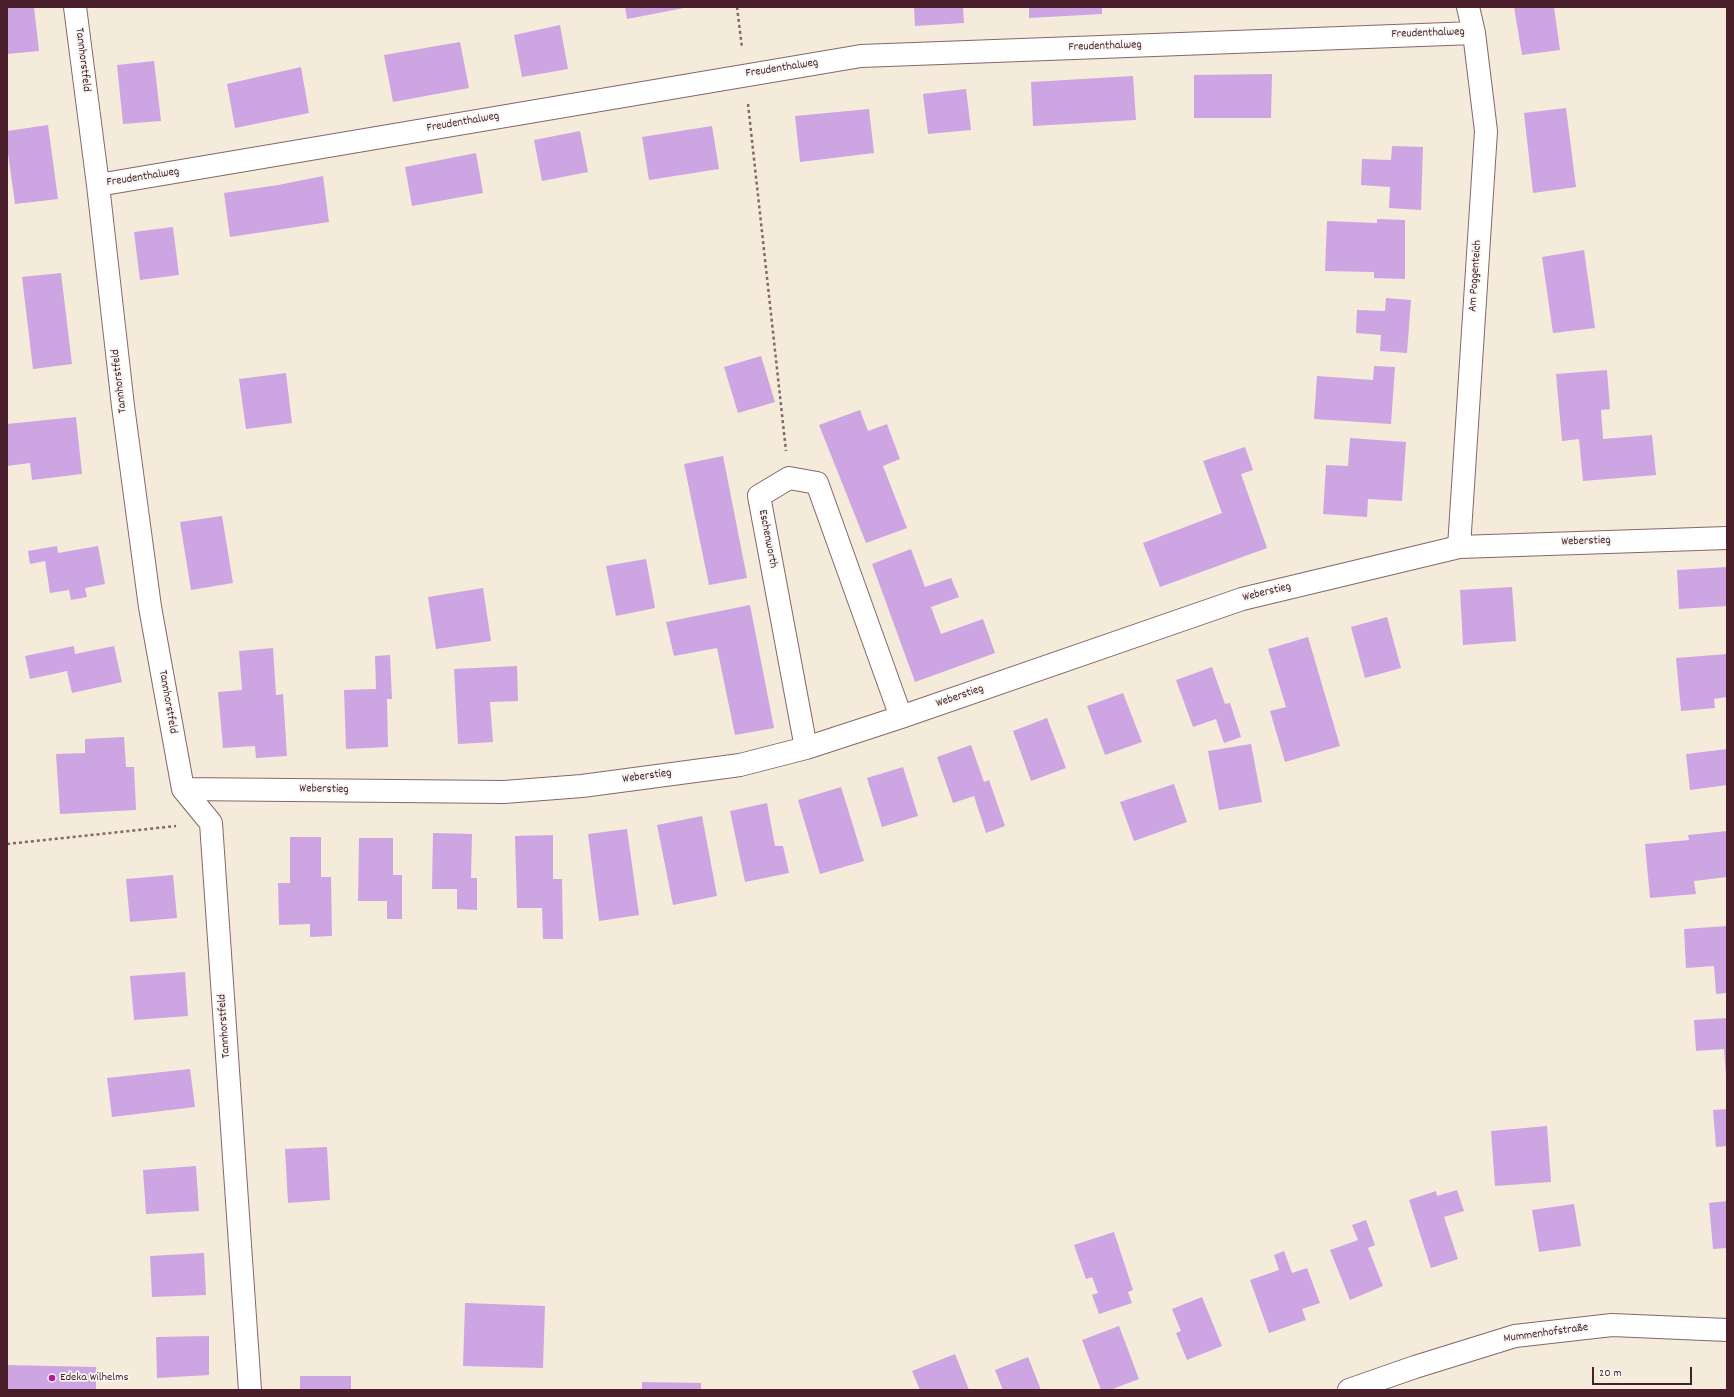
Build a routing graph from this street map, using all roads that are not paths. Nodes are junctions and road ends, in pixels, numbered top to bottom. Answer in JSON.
{"nodes":[{"id":1,"x":75,"y":7,"type":"edge"},
{"id":2,"x":1468,"y":7,"type":"edge"},
{"id":3,"x":1474,"y":33,"type":"junction"},
{"id":4,"x":98,"y":185,"type":"junction"},
{"id":5,"x":1727,"y":538,"type":"edge"},
{"id":6,"x":1459,"y":547,"type":"junction"},
{"id":7,"x":901,"y":717,"type":"junction"},
{"id":8,"x":806,"y":748,"type":"junction"},
{"id":9,"x":183,"y":789,"type":"junction"},
{"id":10,"x":1727,"y":1330,"type":"edge"},
{"id":11,"x":250,"y":1390,"type":"edge"},
{"id":12,"x":1349,"y":1390,"type":"edge"}],
"edges":[{"from":1,"to":4,"type":"street","name":"Tannhorstfeld"},
{"from":2,"to":3,"type":"street","name":"Am Poggenteich"},
{"from":3,"to":4,"type":"street","name":"Freudenthalweg"},
{"from":3,"to":6,"type":"street","name":"Am Poggenteich"},
{"from":4,"to":9,"type":"street","name":"Tannhorstfeld"},
{"from":5,"to":6,"type":"street","name":"Weberstieg"},
{"from":6,"to":7,"type":"street","name":"Weberstieg"},
{"from":7,"to":8,"type":"street","name":"Weberstieg"},
{"from":7,"to":8,"type":"street","name":"Eschenworth"},
{"from":8,"to":9,"type":"street","name":"Weberstieg"},
{"from":9,"to":11,"type":"street","name":"Tannhorstfeld"},
{"from":10,"to":12,"type":"street","name":"Mummenhofstraße"}]}
